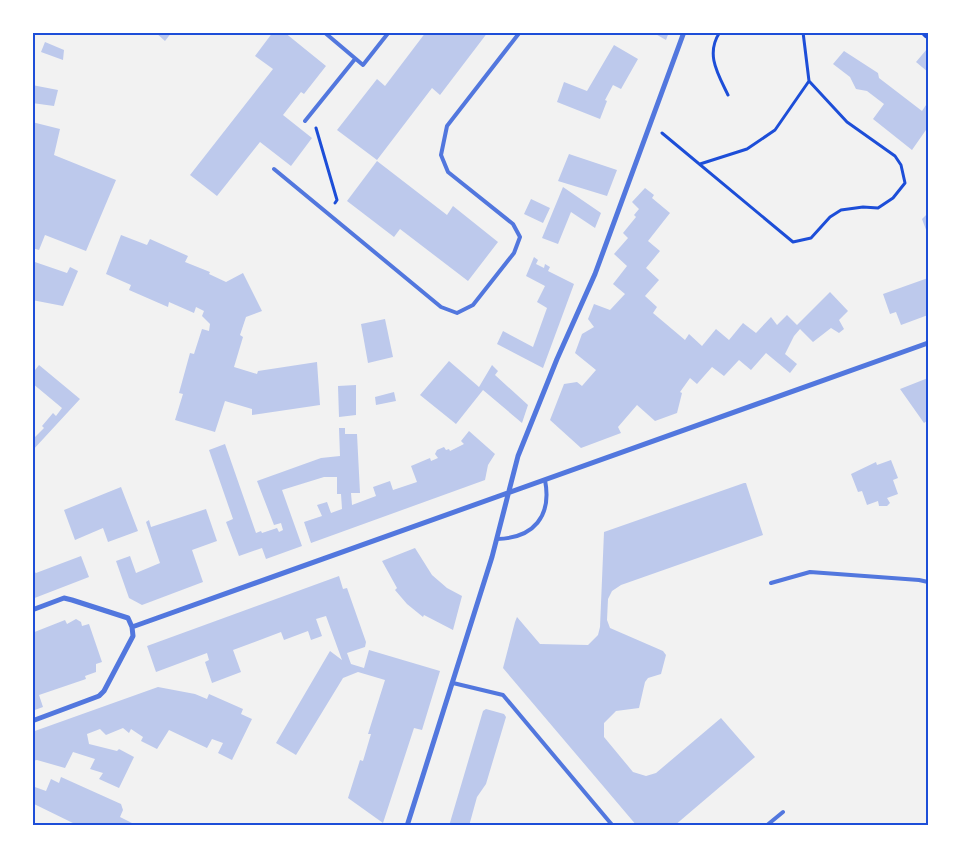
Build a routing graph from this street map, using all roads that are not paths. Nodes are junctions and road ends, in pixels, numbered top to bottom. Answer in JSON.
{"nodes":[{"id":1,"x":324,"y":32,"type":"edge"},
{"id":2,"x":389,"y":32,"type":"edge"},
{"id":3,"x":520,"y":32,"type":"edge"},
{"id":4,"x":684,"y":32,"type":"edge"},
{"id":5,"x":355,"y":58,"type":"junction"},
{"id":6,"x":305,"y":121,"type":"dead end"},
{"id":7,"x":274,"y":169,"type":"dead end"},
{"id":8,"x":928,"y":343,"type":"edge"},
{"id":9,"x":545,"y":480,"type":"junction"},
{"id":10,"x":508,"y":492,"type":"junction"},
{"id":11,"x":497,"y":539,"type":"junction"},
{"id":12,"x":928,"y":582,"type":"edge"},
{"id":13,"x":770,"y":583,"type":"dead end"},
{"id":14,"x":32,"y":610,"type":"edge"},
{"id":15,"x":132,"y":627,"type":"junction"},
{"id":16,"x":452,"y":683,"type":"junction"},
{"id":17,"x":32,"y":721,"type":"edge"},
{"id":18,"x":783,"y":812,"type":"dead end"},
{"id":19,"x":407,"y":826,"type":"edge"},
{"id":20,"x":613,"y":826,"type":"edge"},
{"id":21,"x":766,"y":826,"type":"edge"}],
"edges":[{"from":1,"to":5,"type":"lane"},
{"from":2,"to":5,"type":"lane"},
{"from":3,"to":7,"type":"lane"},
{"from":4,"to":10,"type":"street"},
{"from":5,"to":6,"type":"lane"},
{"from":8,"to":9,"type":"street"},
{"from":9,"to":10,"type":"street"},
{"from":9,"to":11,"type":"lane"},
{"from":10,"to":11,"type":"street"},
{"from":10,"to":15,"type":"street"},
{"from":11,"to":16,"type":"street"},
{"from":12,"to":13,"type":"lane"},
{"from":14,"to":15,"type":"street"},
{"from":15,"to":17,"type":"street"},
{"from":16,"to":19,"type":"street"},
{"from":16,"to":20,"type":"lane"},
{"from":18,"to":21,"type":"lane"}]}
